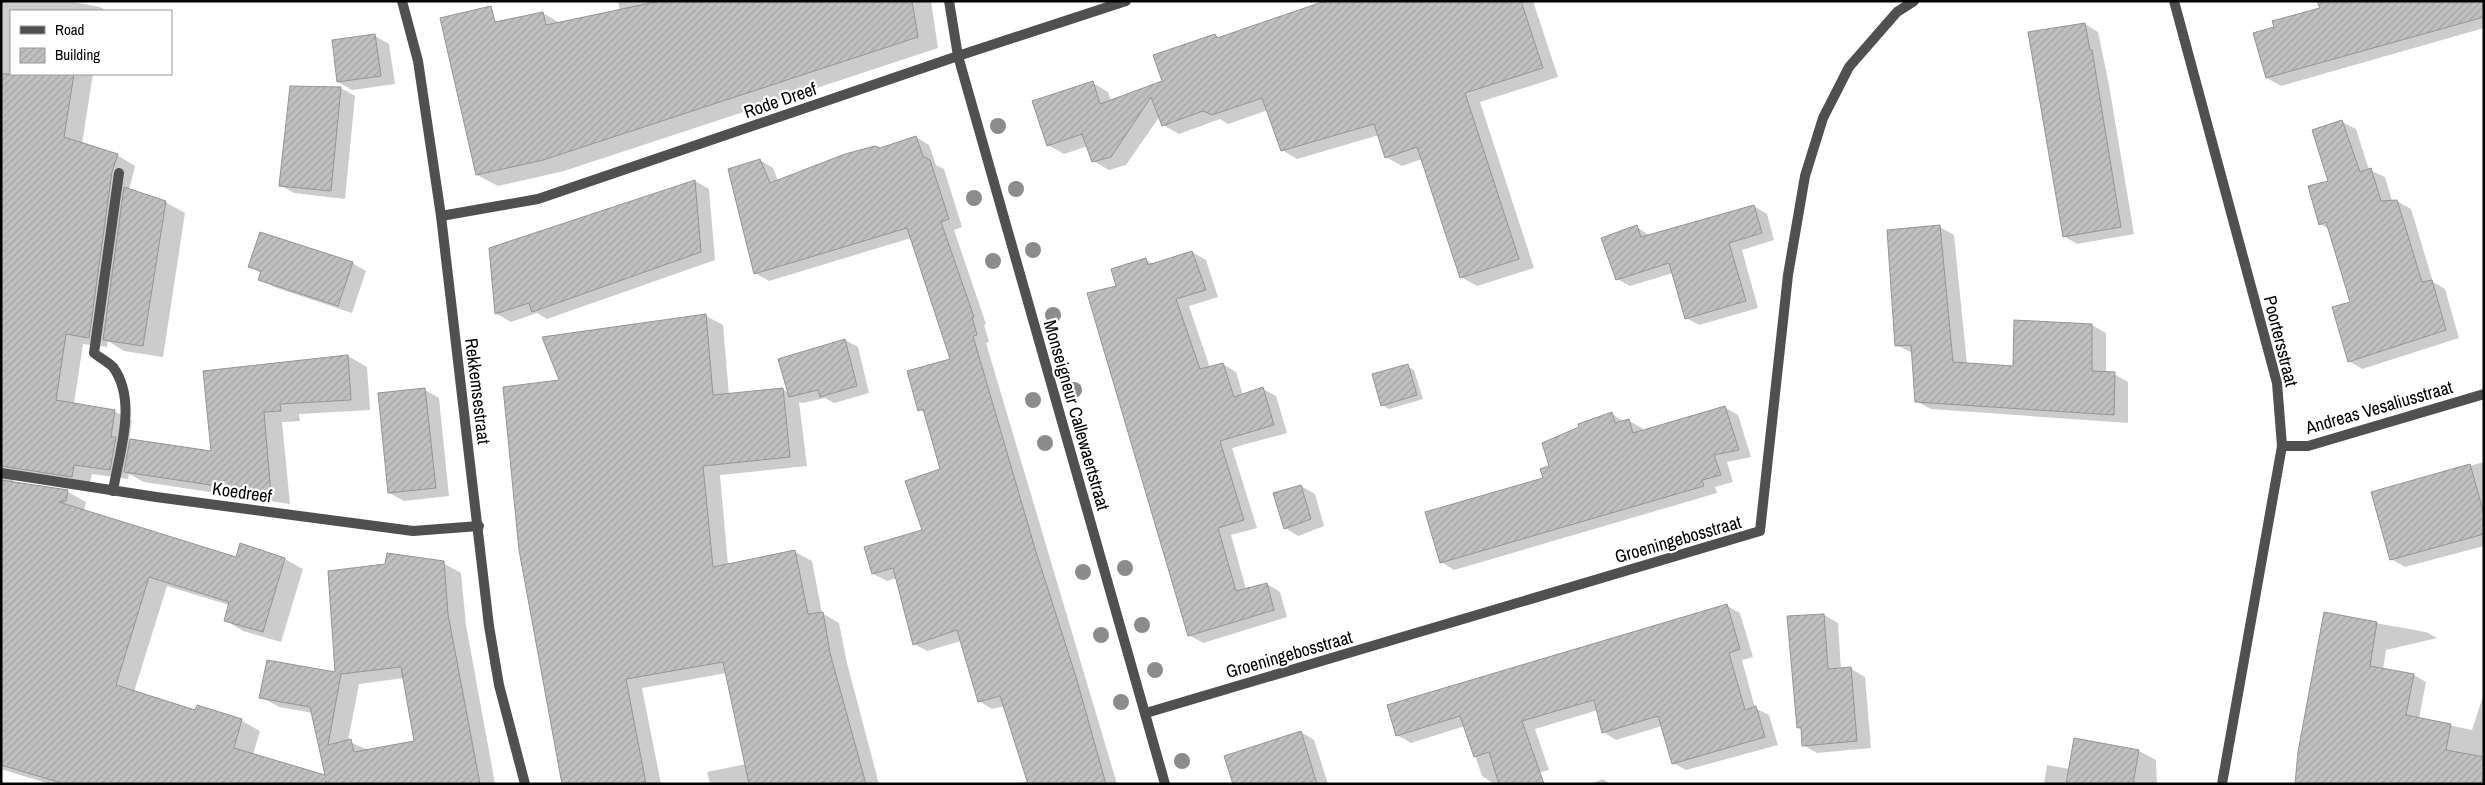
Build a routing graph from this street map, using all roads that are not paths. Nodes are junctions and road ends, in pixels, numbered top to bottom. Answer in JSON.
{"nodes":[{"id":1,"x":402,"y":1,"type":"edge"},
{"id":2,"x":950,"y":1,"type":"edge"},
{"id":3,"x":1126,"y":1,"type":"edge"},
{"id":4,"x":1914,"y":1,"type":"edge"},
{"id":5,"x":2174,"y":1,"type":"edge"},
{"id":6,"x":958,"y":56,"type":"junction"},
{"id":7,"x":119,"y":173,"type":"dead end"},
{"id":8,"x":441,"y":216,"type":"junction"},
{"id":9,"x":2484,"y":394,"type":"edge"},
{"id":10,"x":2282,"y":446,"type":"junction"},
{"id":11,"x":1,"y":473,"type":"edge"},
{"id":12,"x":113,"y":490,"type":"junction"},
{"id":13,"x":479,"y":526,"type":"junction"},
{"id":14,"x":1146,"y":713,"type":"junction"},
{"id":15,"x":525,"y":784,"type":"edge"},
{"id":16,"x":1165,"y":784,"type":"edge"},
{"id":17,"x":2222,"y":784,"type":"edge"}],
"edges":[{"from":1,"to":8,"type":"street","name":"Rekkemsestraat"},
{"from":2,"to":6,"type":"street","name":"Monseigneur Callewaertstraat"},
{"from":3,"to":6,"type":"street","name":"Rode Dreef"},
{"from":4,"to":14,"type":"street","name":"Groeningebosstraat"},
{"from":5,"to":10,"type":"street","name":"Poortersstraat"},
{"from":6,"to":8,"type":"street","name":"Rode Dreef"},
{"from":6,"to":14,"type":"street","name":"Monseigneur Callewaertstraat"},
{"from":7,"to":12,"type":"street"},
{"from":8,"to":13,"type":"street","name":"Rekkemsestraat"},
{"from":9,"to":10,"type":"street","name":"Andreas Vesaliusstraat"},
{"from":10,"to":17,"type":"street","name":"Poortersstraat"},
{"from":11,"to":12,"type":"street","name":"Koedreef"},
{"from":12,"to":13,"type":"street","name":"Koedreef"},
{"from":13,"to":15,"type":"street","name":"Rekkemsestraat"},
{"from":14,"to":16,"type":"street","name":"Monseigneur Callewaertstraat"}]}
